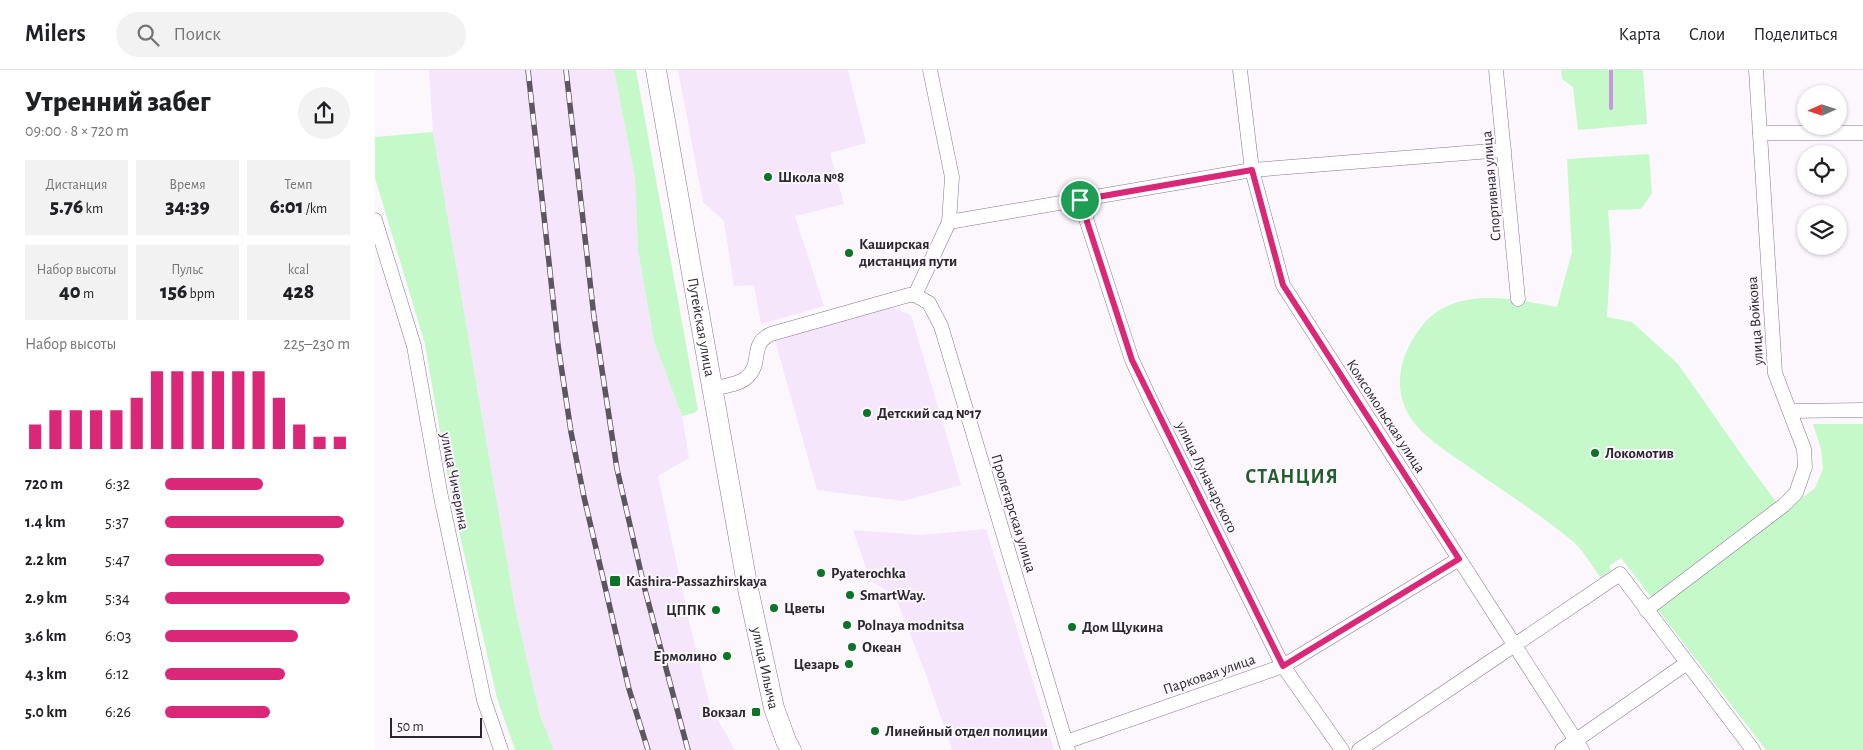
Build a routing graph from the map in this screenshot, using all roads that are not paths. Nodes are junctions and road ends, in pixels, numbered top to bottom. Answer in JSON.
{"nodes":[{"id":1,"x":656,"y":70,"type":"edge"},
{"id":2,"x":930,"y":70,"type":"edge"},
{"id":3,"x":1240,"y":70,"type":"edge"},
{"id":4,"x":1496,"y":70,"type":"edge"},
{"id":5,"x":1756,"y":70,"type":"edge"},
{"id":6,"x":1760,"y":133,"type":"junction"},
{"id":7,"x":1863,"y":133,"type":"edge"},
{"id":8,"x":1504,"y":150,"type":"junction"},
{"id":9,"x":1252,"y":170,"type":"junction"},
{"id":10,"x":1080,"y":200,"type":"junction"},
{"id":11,"x":375,"y":220,"type":"edge"},
{"id":12,"x":949,"y":222,"type":"junction"},
{"id":13,"x":915,"y":296,"type":"junction"},
{"id":14,"x":1518,"y":299,"type":"dead end"},
{"id":15,"x":712,"y":389,"type":"junction"},
{"id":16,"x":1863,"y":410,"type":"edge"},
{"id":17,"x":1789,"y":411,"type":"junction"},
{"id":18,"x":1459,"y":559,"type":"junction"},
{"id":19,"x":747,"y":584,"type":"joint"},
{"id":20,"x":1646,"y":610,"type":"junction"},
{"id":21,"x":1514,"y":645,"type":"junction"},
{"id":22,"x":1687,"y":663,"type":"junction"},
{"id":23,"x":1283,"y":666,"type":"junction"},
{"id":24,"x":1579,"y":745,"type":"edge"},
{"id":25,"x":1067,"y":746,"type":"edge"},
{"id":26,"x":501,"y":750,"type":"edge"},
{"id":27,"x":791,"y":750,"type":"edge"},
{"id":28,"x":1342,"y":750,"type":"edge"},
{"id":29,"x":1359,"y":750,"type":"edge"},
{"id":30,"x":1562,"y":750,"type":"edge"},
{"id":31,"x":1753,"y":750,"type":"edge"}],
"edges":[{"from":1,"to":15,"type":"main road","name":"Путейская улица"},
{"from":2,"to":12,"type":"street"},
{"from":3,"to":9,"type":"street","name":"Комсомольская улица"},
{"from":4,"to":8,"type":"street","name":"Спортивная улица"},
{"from":5,"to":6,"type":"street","name":"улица Войкова"},
{"from":6,"to":7,"type":"street"},
{"from":6,"to":17,"type":"street","name":"улица Войкова"},
{"from":8,"to":9,"type":"street"},
{"from":8,"to":14,"type":"street","name":"Спортивная улица"},
{"from":9,"to":10,"type":"street"},
{"from":9,"to":18,"type":"street","name":"Комсомольская улица"},
{"from":10,"to":12,"type":"street"},
{"from":10,"to":23,"type":"street","name":"улица Луначарского"},
{"from":11,"to":26,"type":"street","name":"улица Чичерина"},
{"from":12,"to":13,"type":"street"},
{"from":13,"to":15,"type":"street"},
{"from":13,"to":25,"type":"street","name":"Пролетарская улица"},
{"from":15,"to":19,"type":"main road","name":"Путейская улица"},
{"from":16,"to":17,"type":"street"},
{"from":17,"to":20,"type":"street","name":"улица Войкова"},
{"from":18,"to":21,"type":"street","name":"Комсомольская улица"},
{"from":18,"to":23,"type":"street","name":"Парковая улица"},
{"from":19,"to":27,"type":"main road","name":"улица Ильича"},
{"from":20,"to":21,"type":"street"},
{"from":20,"to":22,"type":"street"},
{"from":21,"to":24,"type":"street","name":"Комсомольская улица"},
{"from":21,"to":29,"type":"street"},
{"from":22,"to":24,"type":"street"},
{"from":22,"to":31,"type":"street"},
{"from":23,"to":25,"type":"street","name":"Парковая улица"},
{"from":23,"to":28,"type":"street","name":"улица Луначарского"},
{"from":24,"to":30,"type":"street"}]}
